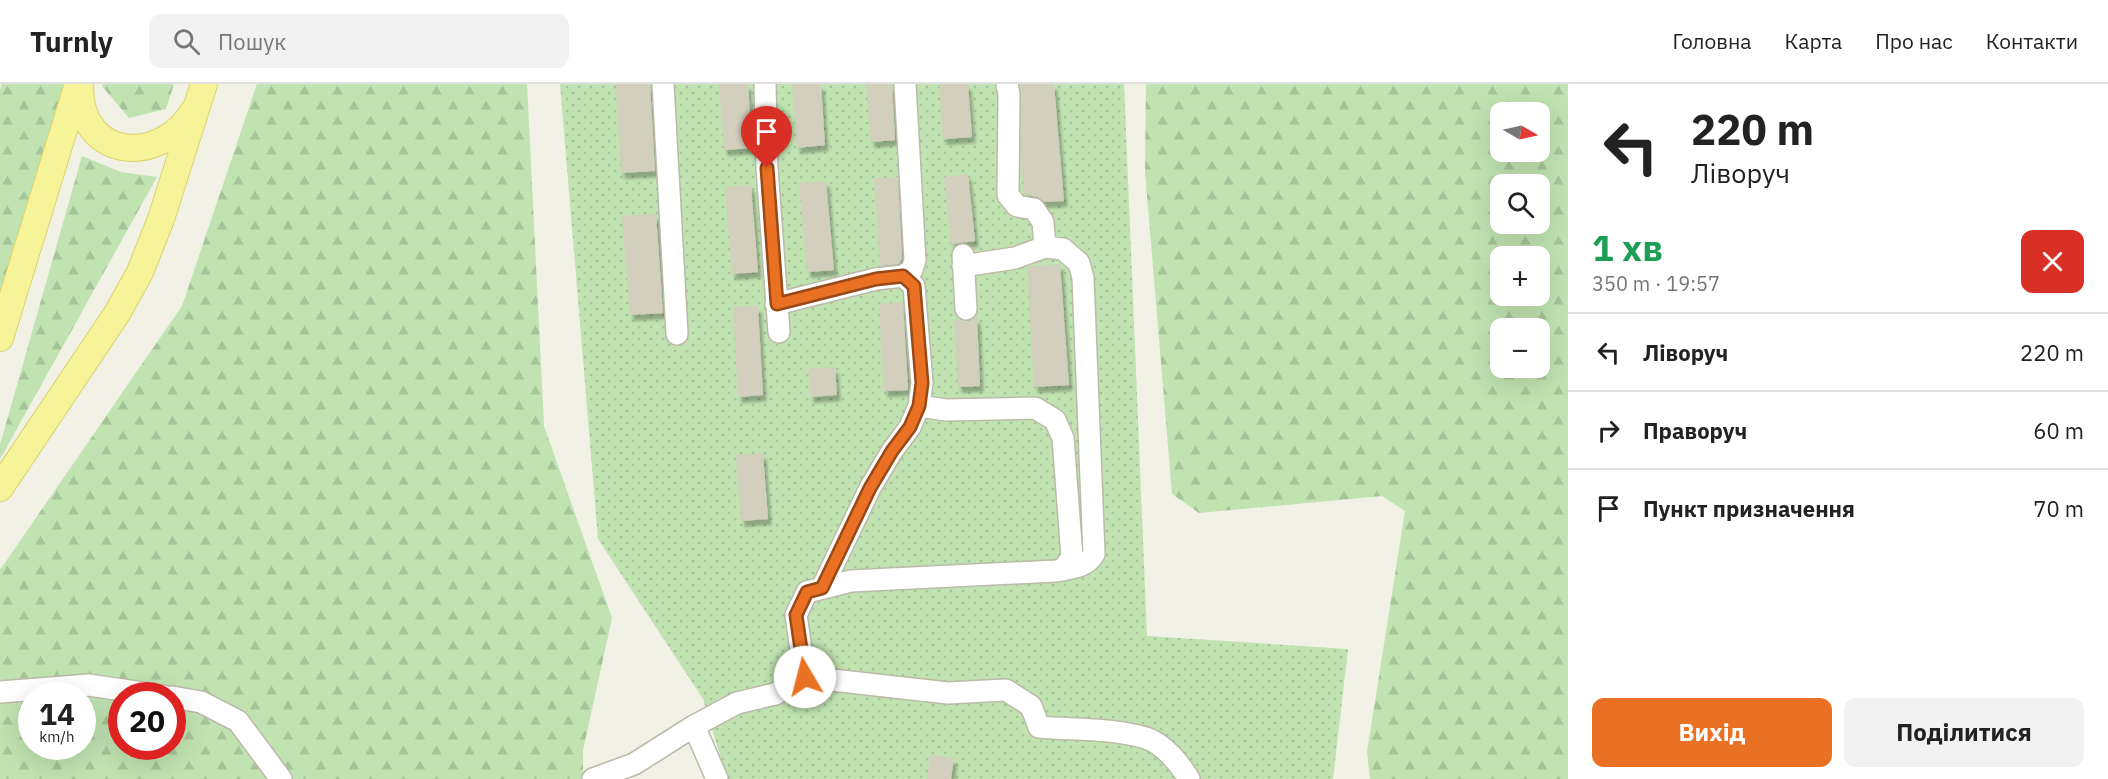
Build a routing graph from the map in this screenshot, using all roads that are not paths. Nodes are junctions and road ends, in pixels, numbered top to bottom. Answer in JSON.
{"nodes":[{"id":1,"x":79,"y":84,"type":"edge"},
{"id":2,"x":663,"y":84,"type":"edge"},
{"id":3,"x":765,"y":84,"type":"edge"},
{"id":4,"x":904,"y":84,"type":"edge"},
{"id":5,"x":1007,"y":84,"type":"edge"},
{"id":6,"x":201,"y":94,"type":"edge"},
{"id":7,"x":1045,"y":247,"type":"junction"},
{"id":8,"x":903,"y":276,"type":"junction"},
{"id":9,"x":777,"y":304,"type":"junction"},
{"id":10,"x":966,"y":309,"type":"dead end"},
{"id":11,"x":779,"y":332,"type":"dead end"},
{"id":12,"x":676,"y":334,"type":"dead end"},
{"id":13,"x":0,"y":338,"type":"edge"},
{"id":14,"x":919,"y":406,"type":"junction"},
{"id":15,"x":0,"y":488,"type":"edge"},
{"id":16,"x":1063,"y":570,"type":"junction"},
{"id":17,"x":822,"y":588,"type":"junction"},
{"id":18,"x":805,"y":677,"type":"junction"},
{"id":19,"x":108,"y":688,"type":"edge"},
{"id":20,"x":0,"y":692,"type":"edge"},
{"id":21,"x":186,"y":699,"type":"edge"},
{"id":22,"x":694,"y":726,"type":"junction"},
{"id":23,"x":281,"y":779,"type":"edge"},
{"id":24,"x":593,"y":779,"type":"edge"},
{"id":25,"x":717,"y":779,"type":"edge"},
{"id":26,"x":1189,"y":779,"type":"edge"}],
"edges":[{"from":1,"to":6,"type":"main road"},
{"from":1,"to":13,"type":"main road"},
{"from":2,"to":12,"type":"lane"},
{"from":3,"to":9,"type":"lane"},
{"from":4,"to":8,"type":"lane"},
{"from":5,"to":7,"type":"lane"},
{"from":6,"to":15,"type":"main road"},
{"from":7,"to":10,"type":"lane"},
{"from":7,"to":16,"type":"lane"},
{"from":8,"to":9,"type":"lane"},
{"from":8,"to":14,"type":"lane"},
{"from":9,"to":11,"type":"lane"},
{"from":14,"to":16,"type":"lane"},
{"from":14,"to":17,"type":"lane"},
{"from":16,"to":17,"type":"lane"},
{"from":17,"to":18,"type":"lane"},
{"from":18,"to":22,"type":"lane"},
{"from":18,"to":26,"type":"lane"},
{"from":19,"to":20,"type":"lane"},
{"from":21,"to":23,"type":"lane"},
{"from":22,"to":24,"type":"lane"},
{"from":22,"to":25,"type":"lane"}]}
